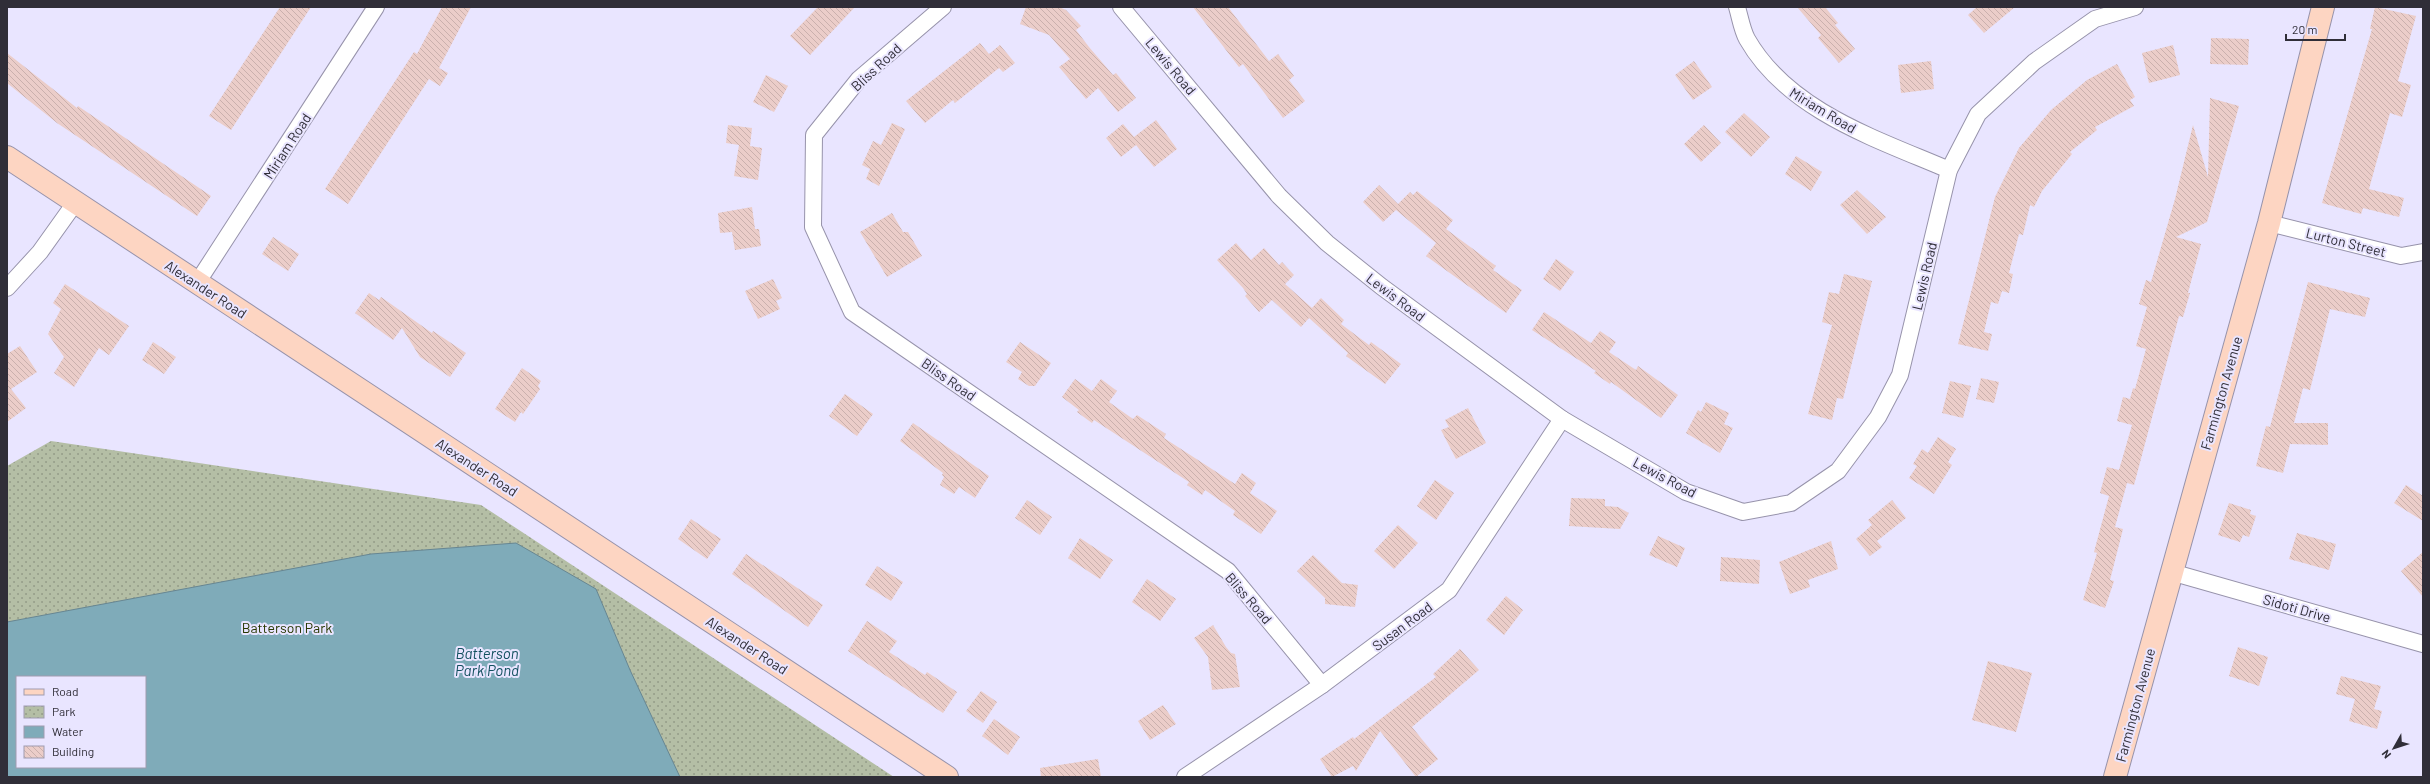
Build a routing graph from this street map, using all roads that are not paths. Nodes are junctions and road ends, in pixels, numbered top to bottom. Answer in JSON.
{"nodes":[{"id":1,"x":376,"y":7,"type":"edge"},
{"id":2,"x":943,"y":7,"type":"edge"},
{"id":3,"x":1121,"y":7,"type":"edge"},
{"id":4,"x":1737,"y":7,"type":"edge"},
{"id":5,"x":2135,"y":7,"type":"edge"},
{"id":6,"x":2323,"y":7,"type":"edge"},
{"id":7,"x":7,"y":157,"type":"edge"},
{"id":8,"x":1949,"y":170,"type":"junction"},
{"id":9,"x":75,"y":203,"type":"junction"},
{"id":10,"x":2269,"y":223,"type":"junction"},
{"id":11,"x":2423,"y":252,"type":"edge"},
{"id":12,"x":197,"y":283,"type":"junction"},
{"id":13,"x":7,"y":288,"type":"edge"},
{"id":14,"x":1562,"y":419,"type":"junction"},
{"id":15,"x":2171,"y":572,"type":"junction"},
{"id":16,"x":2423,"y":644,"type":"edge"},
{"id":17,"x":1322,"y":685,"type":"junction"},
{"id":18,"x":947,"y":777,"type":"edge"},
{"id":19,"x":1185,"y":777,"type":"edge"},
{"id":20,"x":2115,"y":777,"type":"edge"}],
"edges":[{"from":1,"to":12,"type":"street","name":"Miriam Road"},
{"from":2,"to":17,"type":"street","name":"Bliss Road"},
{"from":3,"to":14,"type":"street","name":"Lewis Road"},
{"from":4,"to":8,"type":"street","name":"Miriam Road"},
{"from":5,"to":8,"type":"street","name":"Lewis Road"},
{"from":6,"to":10,"type":"street","name":"Farmington Avenue"},
{"from":7,"to":9,"type":"street","name":"Alexander Road"},
{"from":8,"to":14,"type":"street","name":"Lewis Road"},
{"from":9,"to":12,"type":"street","name":"Alexander Road"},
{"from":9,"to":13,"type":"street"},
{"from":10,"to":11,"type":"street","name":"Lurton Street"},
{"from":10,"to":15,"type":"street","name":"Farmington Avenue"},
{"from":12,"to":18,"type":"street","name":"Alexander Road"},
{"from":14,"to":17,"type":"street","name":"Susan Road"},
{"from":15,"to":16,"type":"street","name":"Sidoti Drive"},
{"from":15,"to":20,"type":"street","name":"Farmington Avenue"},
{"from":17,"to":19,"type":"street","name":"Susan Road"}]}
